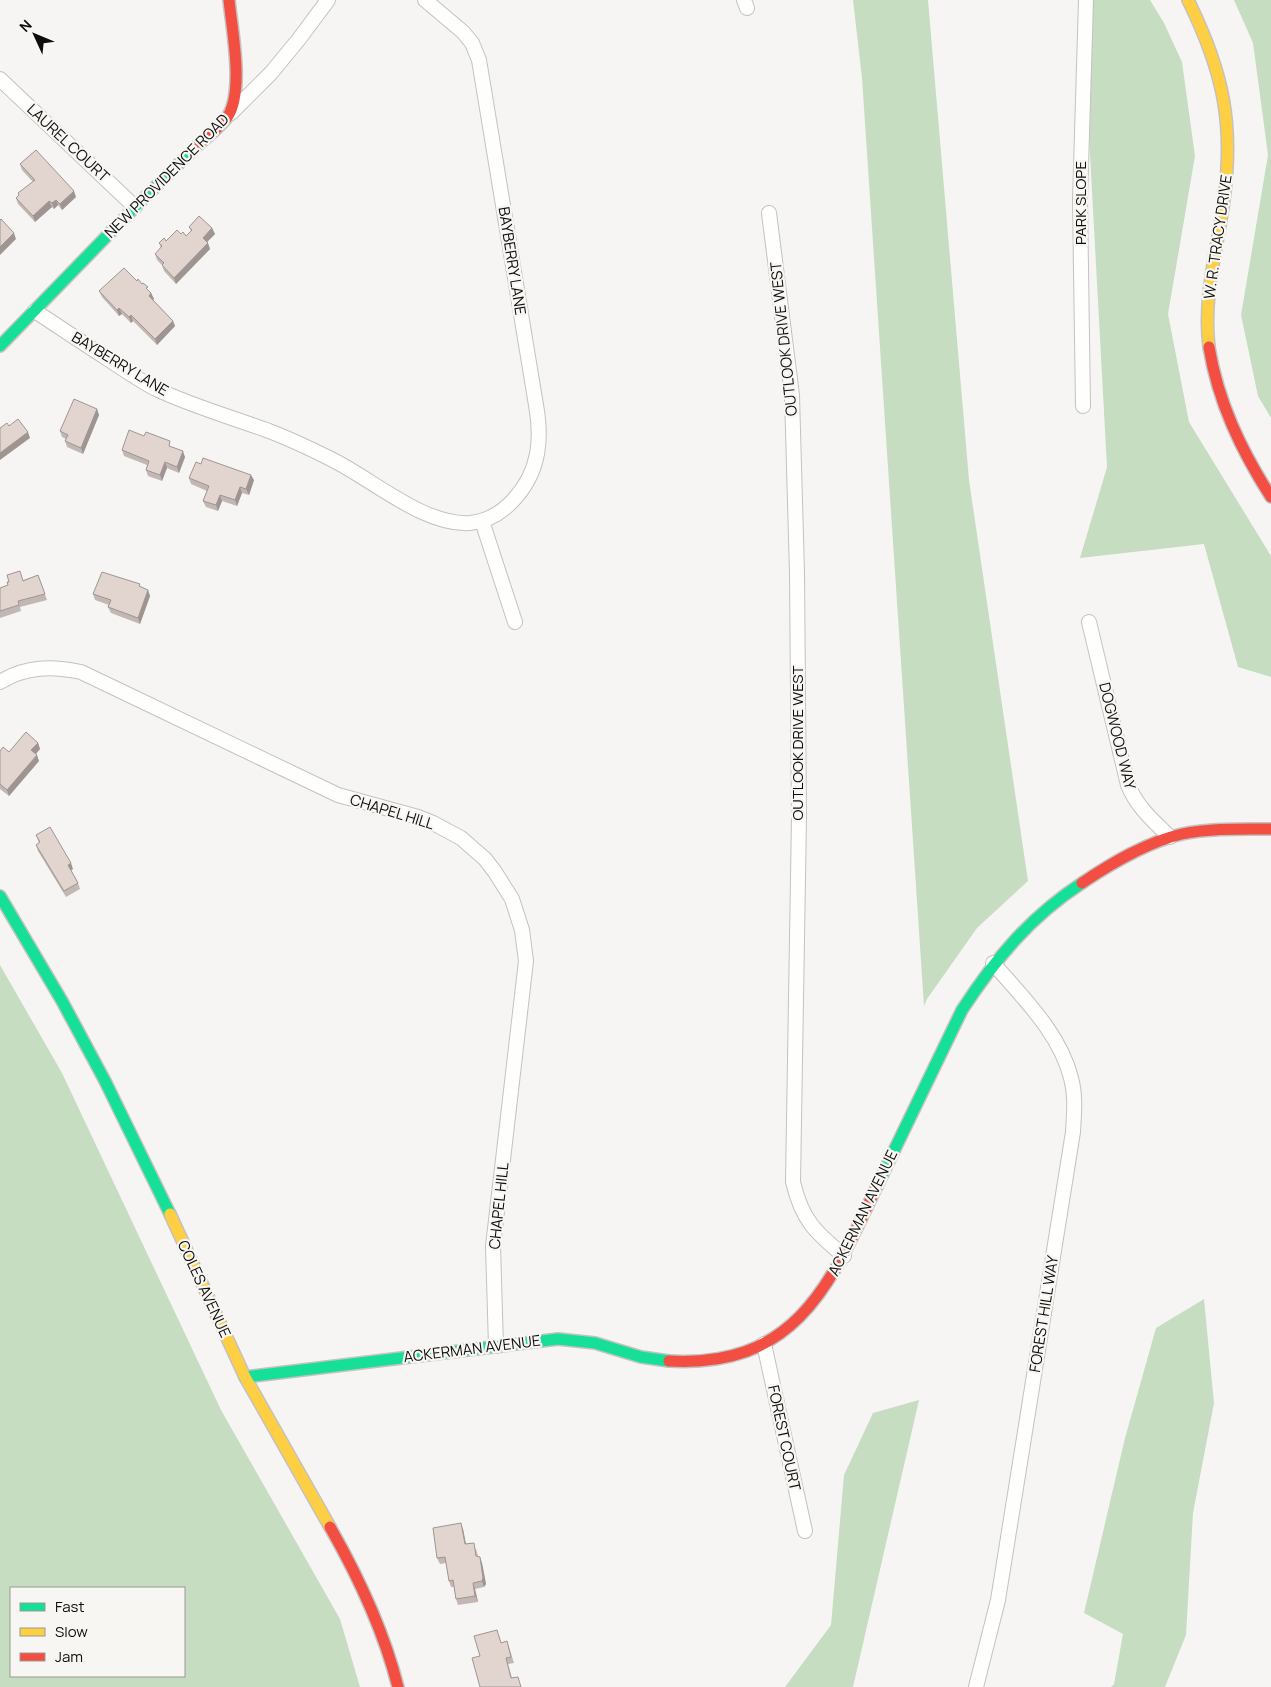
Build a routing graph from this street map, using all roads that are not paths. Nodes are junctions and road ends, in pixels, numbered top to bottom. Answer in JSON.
{"nodes":[{"id":1,"x":229,"y":0,"type":"edge"},
{"id":2,"x":328,"y":0,"type":"edge"},
{"id":3,"x":425,"y":0,"type":"edge"},
{"id":4,"x":1086,"y":0,"type":"edge"},
{"id":5,"x":1188,"y":0,"type":"edge"},
{"id":6,"x":0,"y":79,"type":"edge"},
{"id":7,"x":228,"y":116,"type":"junction"},
{"id":8,"x":135,"y":207,"type":"junction"},
{"id":9,"x":769,"y":213,"type":"dead end"},
{"id":10,"x":35,"y":311,"type":"junction"},
{"id":11,"x":0,"y":346,"type":"edge"},
{"id":12,"x":1083,"y":406,"type":"dead end"},
{"id":13,"x":1271,"y":498,"type":"edge"},
{"id":14,"x":482,"y":521,"type":"junction"},
{"id":15,"x":515,"y":622,"type":"dead end"},
{"id":16,"x":1089,"y":622,"type":"dead end"},
{"id":17,"x":0,"y":682,"type":"edge"},
{"id":18,"x":1271,"y":829,"type":"edge"},
{"id":19,"x":1170,"y":837,"type":"junction"},
{"id":20,"x":0,"y":896,"type":"edge"},
{"id":21,"x":993,"y":963,"type":"junction"},
{"id":22,"x":844,"y":1256,"type":"junction"},
{"id":23,"x":764,"y":1344,"type":"junction"},
{"id":24,"x":496,"y":1346,"type":"junction"},
{"id":25,"x":245,"y":1376,"type":"junction"},
{"id":26,"x":805,"y":1531,"type":"dead end"},
{"id":27,"x":398,"y":1687,"type":"edge"},
{"id":28,"x":976,"y":1687,"type":"edge"}],
"edges":[{"from":1,"to":7,"type":"street"},
{"from":2,"to":7,"type":"street","name":"NEW PROVIDENCE ROAD"},
{"from":3,"to":14,"type":"street","name":"BAYBERRY LANE"},
{"from":4,"to":12,"type":"street","name":"PARK SLOPE"},
{"from":5,"to":13,"type":"street","name":"W. R. TRACY DRIVE"},
{"from":6,"to":8,"type":"street","name":"LAUREL COURT"},
{"from":7,"to":8,"type":"street","name":"NEW PROVIDENCE ROAD"},
{"from":8,"to":10,"type":"street","name":"NEW PROVIDENCE ROAD"},
{"from":9,"to":22,"type":"street","name":"OUTLOOK DRIVE WEST"},
{"from":10,"to":11,"type":"street","name":"NEW PROVIDENCE ROAD"},
{"from":10,"to":14,"type":"street","name":"BAYBERRY LANE"},
{"from":14,"to":15,"type":"street"},
{"from":16,"to":19,"type":"street","name":"DOGWOOD WAY"},
{"from":17,"to":24,"type":"street","name":"CHAPEL HILL"},
{"from":18,"to":19,"type":"street","name":"ACKERMAN AVENUE"},
{"from":19,"to":21,"type":"street","name":"ACKERMAN AVENUE"},
{"from":20,"to":25,"type":"street","name":"COLES AVENUE"},
{"from":21,"to":22,"type":"street","name":"ACKERMAN AVENUE"},
{"from":21,"to":28,"type":"street","name":"FOREST HILL WAY"},
{"from":22,"to":23,"type":"street","name":"ACKERMAN AVENUE"},
{"from":23,"to":24,"type":"street","name":"ACKERMAN AVENUE"},
{"from":23,"to":26,"type":"street","name":"FOREST COURT"},
{"from":24,"to":25,"type":"street","name":"ACKERMAN AVENUE"},
{"from":25,"to":27,"type":"street","name":"COLES AVENUE"}]}
